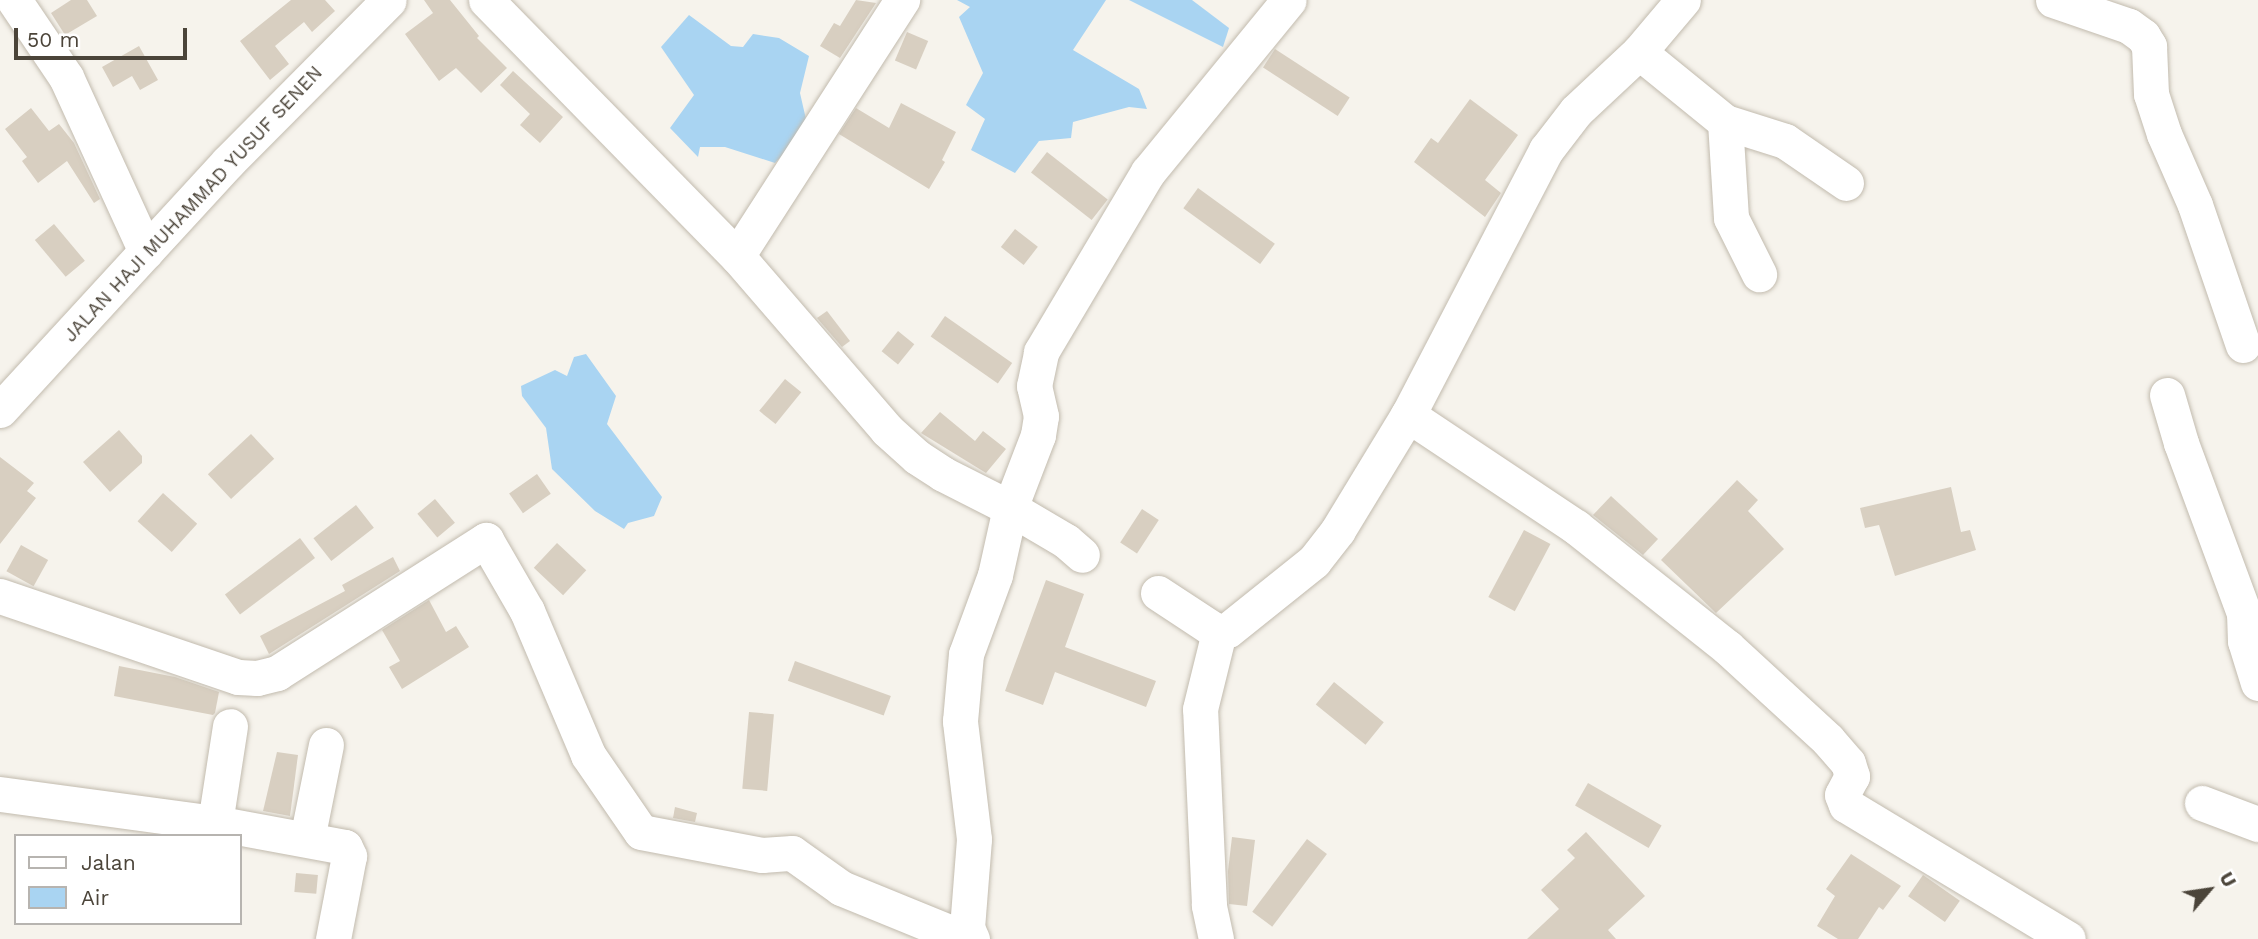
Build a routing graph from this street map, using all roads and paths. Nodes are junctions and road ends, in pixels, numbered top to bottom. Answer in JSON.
{"nodes":[{"id":1,"x":14,"y":0,"type":"edge"},
{"id":2,"x":389,"y":0,"type":"edge"},
{"id":3,"x":485,"y":0,"type":"edge"},
{"id":4,"x":902,"y":0,"type":"edge"},
{"id":5,"x":1289,"y":0,"type":"edge"},
{"id":6,"x":1683,"y":0,"type":"edge"},
{"id":7,"x":2053,"y":0,"type":"edge"},
{"id":8,"x":1639,"y":52,"type":"junction"},
{"id":9,"x":1725,"y":122,"type":"junction"},
{"id":10,"x":1846,"y":183,"type":"dead end"},
{"id":11,"x":146,"y":252,"type":"junction"},
{"id":12,"x":737,"y":256,"type":"junction"},
{"id":13,"x":1759,"y":274,"type":"dead end"},
{"id":14,"x":2243,"y":345,"type":"dead end"},
{"id":15,"x":7,"y":387,"type":"edge"},
{"id":16,"x":2166,"y":395,"type":"dead end"},
{"id":17,"x":1408,"y":415,"type":"junction"},
{"id":18,"x":1010,"y":508,"type":"junction"},
{"id":19,"x":1082,"y":555,"type":"dead end"},
{"id":20,"x":1157,"y":593,"type":"dead end"},
{"id":21,"x":0,"y":596,"type":"edge"},
{"id":22,"x":1219,"y":632,"type":"junction"},
{"id":23,"x":2258,"y":682,"type":"edge"},
{"id":24,"x":230,"y":726,"type":"dead end"},
{"id":25,"x":326,"y":745,"type":"dead end"},
{"id":26,"x":0,"y":794,"type":"edge"},
{"id":27,"x":2202,"y":803,"type":"dead end"},
{"id":28,"x":215,"y":823,"type":"junction"},
{"id":29,"x":2258,"y":824,"type":"edge"},
{"id":30,"x":307,"y":839,"type":"junction"},
{"id":31,"x":2053,"y":935,"type":"edge"},
{"id":32,"x":333,"y":939,"type":"edge"},
{"id":33,"x":965,"y":939,"type":"edge"},
{"id":34,"x":972,"y":939,"type":"edge"},
{"id":35,"x":1216,"y":939,"type":"edge"}],
"edges":[{"from":1,"to":11,"type":"street"},
{"from":2,"to":11,"type":"street","name":"JALAN HAJI MUHAMMAD YUSUF SENEN"},
{"from":3,"to":12,"type":"street"},
{"from":4,"to":12,"type":"street"},
{"from":5,"to":18,"type":"street"},
{"from":6,"to":8,"type":"street"},
{"from":7,"to":14,"type":"street"},
{"from":8,"to":9,"type":"street"},
{"from":8,"to":17,"type":"street"},
{"from":9,"to":10,"type":"street"},
{"from":9,"to":13,"type":"street"},
{"from":11,"to":15,"type":"street","name":"JALAN HAJI MUHAMMAD YUSUF SENEN"},
{"from":12,"to":18,"type":"street"},
{"from":16,"to":23,"type":"street"},
{"from":17,"to":22,"type":"street"},
{"from":17,"to":31,"type":"street"},
{"from":18,"to":19,"type":"street"},
{"from":18,"to":34,"type":"street"},
{"from":20,"to":22,"type":"street"},
{"from":21,"to":33,"type":"street"},
{"from":22,"to":35,"type":"street"},
{"from":24,"to":28,"type":"street"},
{"from":25,"to":30,"type":"street"},
{"from":26,"to":28,"type":"street"},
{"from":27,"to":29,"type":"street"},
{"from":28,"to":30,"type":"street"},
{"from":30,"to":32,"type":"street"}]}
